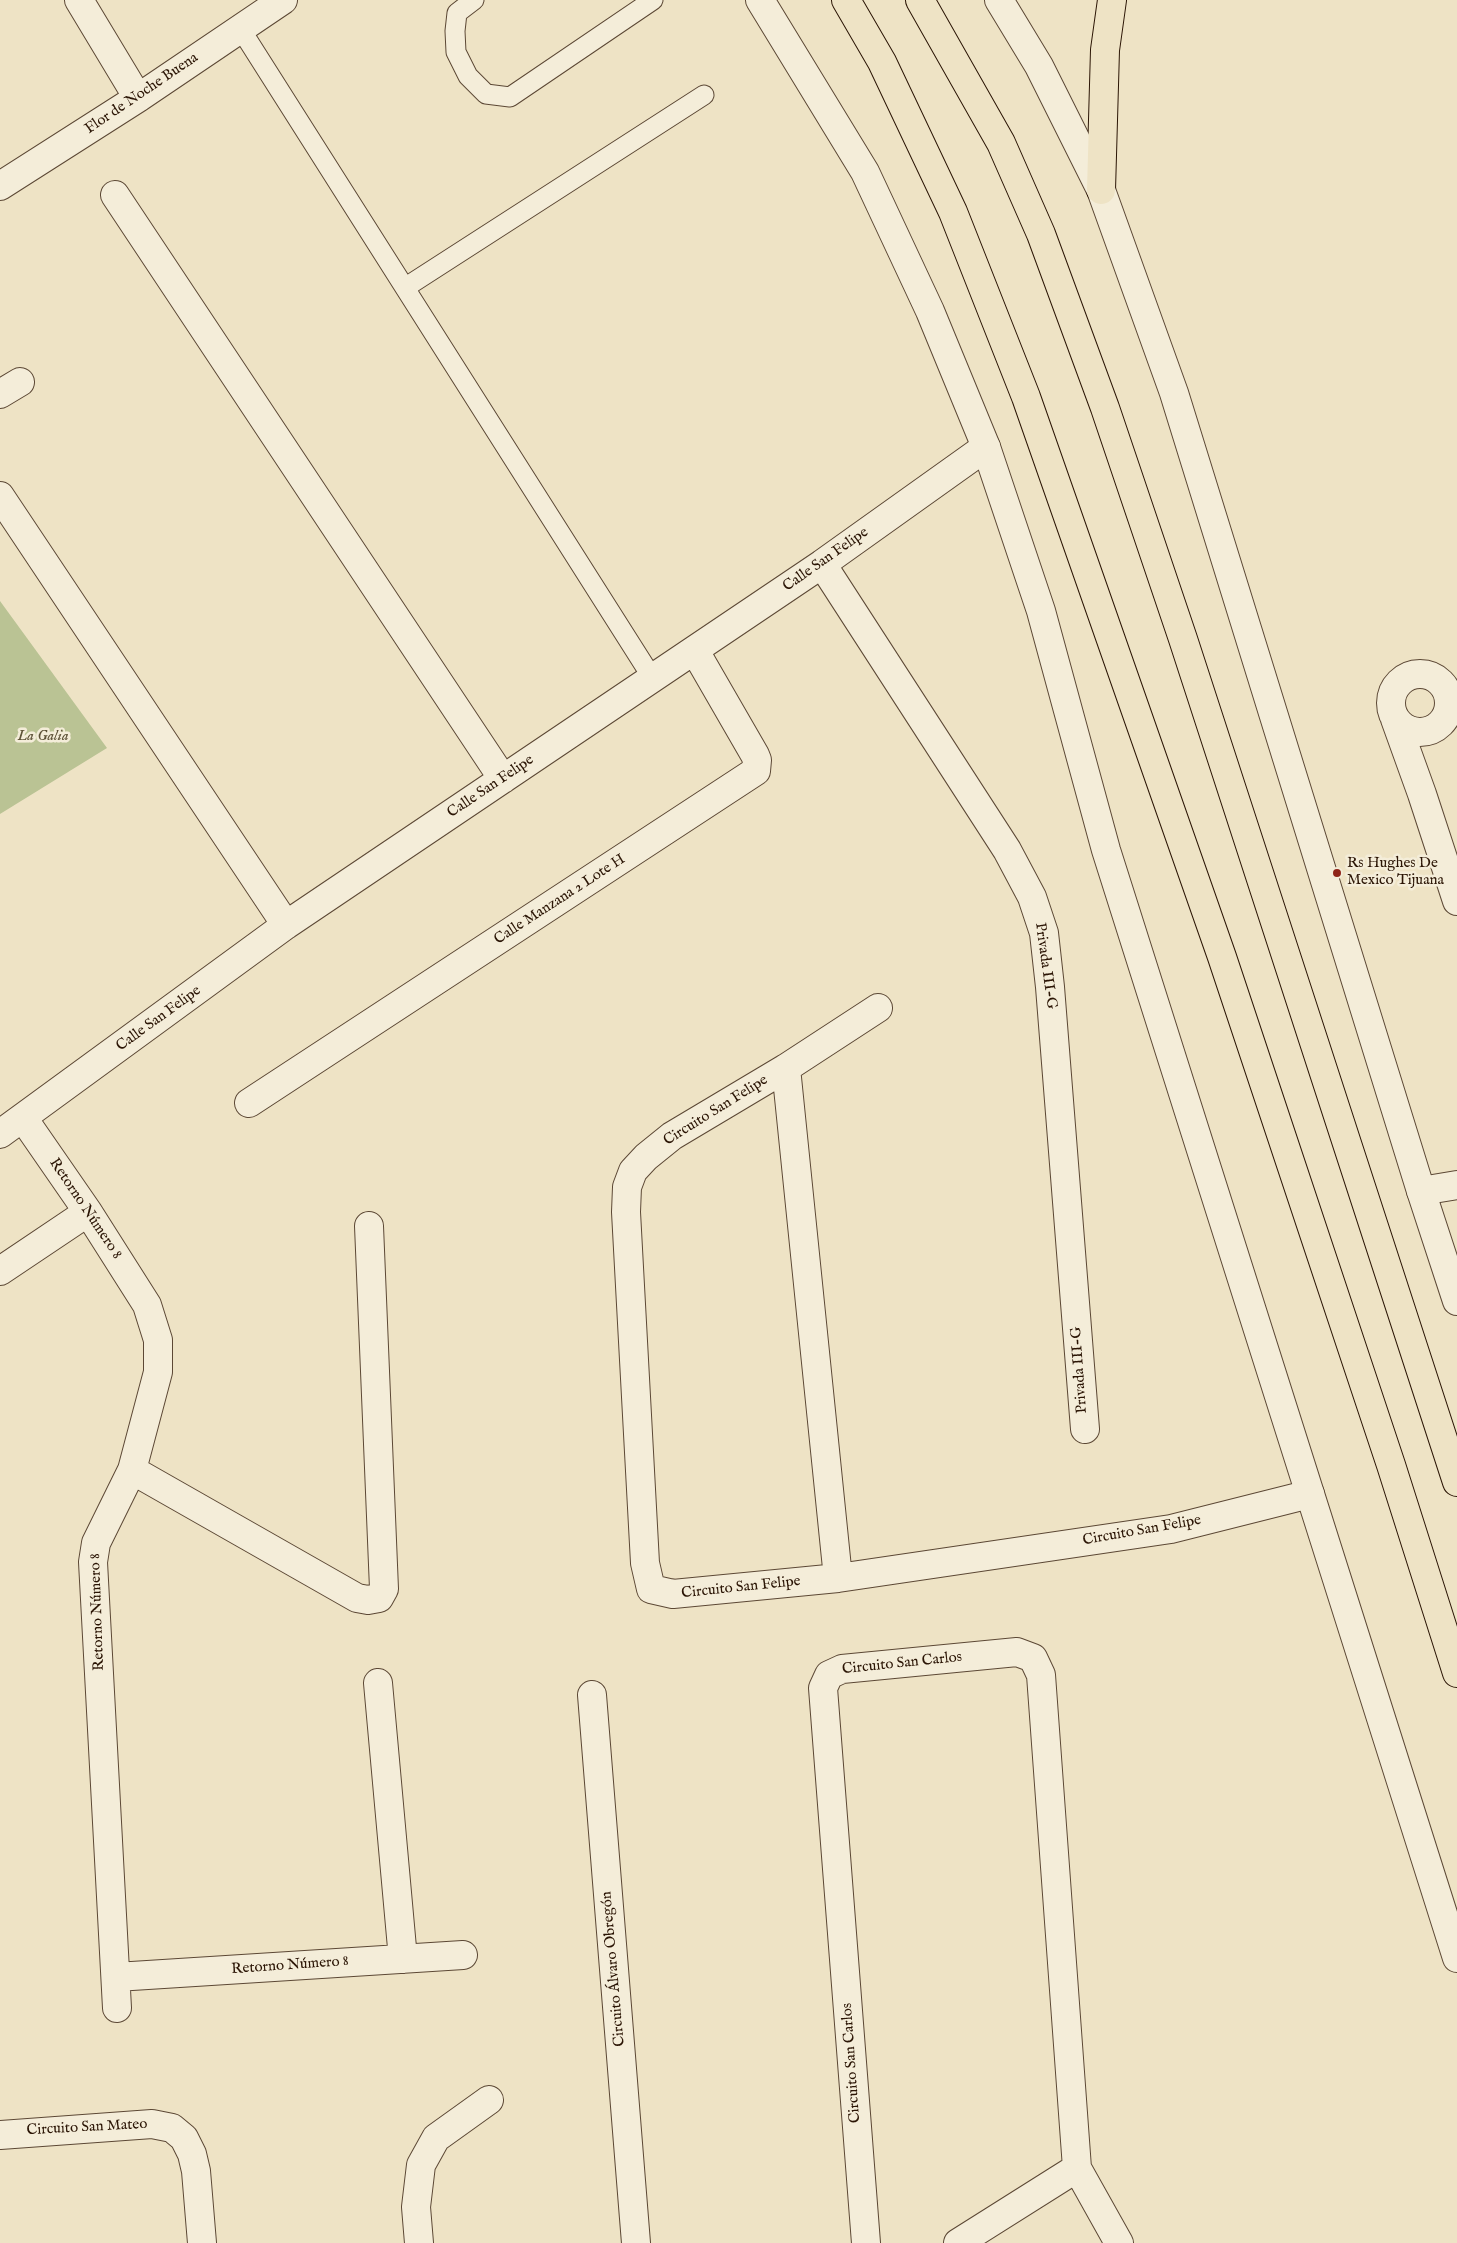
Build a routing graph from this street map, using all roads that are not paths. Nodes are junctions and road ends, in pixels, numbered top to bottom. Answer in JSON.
{"nodes":[{"id":1,"x":80,"y":0,"type":"edge"},
{"id":2,"x":283,"y":0,"type":"edge"},
{"id":3,"x":474,"y":0,"type":"edge"},
{"id":4,"x":653,"y":0,"type":"edge"},
{"id":5,"x":760,"y":0,"type":"edge"},
{"id":6,"x":846,"y":0,"type":"edge"},
{"id":7,"x":920,"y":0,"type":"edge"},
{"id":8,"x":999,"y":0,"type":"edge"},
{"id":9,"x":1112,"y":0,"type":"edge"},
{"id":10,"x":240,"y":28,"type":"junction"},
{"id":11,"x":704,"y":94,"type":"dead end"},
{"id":12,"x":138,"y":98,"type":"junction"},
{"id":13,"x":0,"y":186,"type":"edge"},
{"id":14,"x":1101,"y":190,"type":"junction"},
{"id":15,"x":115,"y":195,"type":"dead end"},
{"id":16,"x":406,"y":287,"type":"junction"},
{"id":17,"x":986,"y":447,"type":"junction"},
{"id":18,"x":0,"y":496,"type":"edge"},
{"id":19,"x":822,"y":564,"type":"junction"},
{"id":20,"x":695,"y":651,"type":"junction"},
{"id":21,"x":653,"y":679,"type":"junction"},
{"id":22,"x":1451,"y":694,"type":"edge"},
{"id":23,"x":1395,"y":719,"type":"junction"},
{"id":24,"x":503,"y":778,"type":"junction"},
{"id":25,"x":1457,"y":901,"type":"edge"},
{"id":26,"x":286,"y":925,"type":"junction"},
{"id":27,"x":878,"y":1008,"type":"dead end"},
{"id":28,"x":786,"y":1068,"type":"junction"},
{"id":29,"x":249,"y":1103,"type":"dead end"},
{"id":30,"x":23,"y":1118,"type":"junction"},
{"id":31,"x":0,"y":1134,"type":"edge"},
{"id":32,"x":1457,"y":1185,"type":"edge"},
{"id":33,"x":1421,"y":1191,"type":"junction"},
{"id":34,"x":88,"y":1212,"type":"junction"},
{"id":35,"x":369,"y":1226,"type":"dead end"},
{"id":36,"x":0,"y":1271,"type":"edge"},
{"id":37,"x":1455,"y":1288,"type":"edge"},
{"id":38,"x":1084,"y":1430,"type":"dead end"},
{"id":39,"x":132,"y":1470,"type":"junction"},
{"id":40,"x":1457,"y":1482,"type":"edge"},
{"id":41,"x":1310,"y":1494,"type":"junction"},
{"id":42,"x":838,"y":1578,"type":"junction"},
{"id":43,"x":1457,"y":1673,"type":"edge"},
{"id":44,"x":378,"y":1683,"type":"dead end"},
{"id":45,"x":592,"y":1694,"type":"dead end"},
{"id":46,"x":463,"y":1955,"type":"dead end"},
{"id":47,"x":1457,"y":1958,"type":"edge"},
{"id":48,"x":403,"y":1959,"type":"junction"},
{"id":49,"x":116,"y":1977,"type":"junction"},
{"id":50,"x":117,"y":2008,"type":"dead end"},
{"id":51,"x":489,"y":2100,"type":"dead end"},
{"id":52,"x":0,"y":2135,"type":"edge"},
{"id":53,"x":1077,"y":2168,"type":"junction"},
{"id":54,"x":202,"y":2243,"type":"edge"},
{"id":55,"x":419,"y":2243,"type":"edge"},
{"id":56,"x":636,"y":2243,"type":"edge"},
{"id":57,"x":866,"y":2243,"type":"edge"},
{"id":58,"x":958,"y":2243,"type":"edge"},
{"id":59,"x":1119,"y":2243,"type":"edge"}],
"edges":[{"from":1,"to":12,"type":"street"},
{"from":2,"to":10,"type":"street","name":"Flor de Noche Buena"},
{"from":3,"to":4,"type":"lane"},
{"from":5,"to":17,"type":"street"},
{"from":6,"to":43,"type":"main road"},
{"from":7,"to":40,"type":"main road"},
{"from":8,"to":14,"type":"street"},
{"from":9,"to":14,"type":"main road"},
{"from":10,"to":12,"type":"street","name":"Flor de Noche Buena"},
{"from":10,"to":16,"type":"lane"},
{"from":11,"to":16,"type":"lane"},
{"from":12,"to":13,"type":"street","name":"Flor de Noche Buena"},
{"from":14,"to":33,"type":"street"},
{"from":15,"to":24,"type":"street"},
{"from":16,"to":21,"type":"lane"},
{"from":17,"to":19,"type":"street","name":"Calle San Felipe"},
{"from":17,"to":41,"type":"street"},
{"from":18,"to":26,"type":"street"},
{"from":19,"to":20,"type":"street","name":"Calle San Felipe"},
{"from":19,"to":38,"type":"street","name":"Privada III-G"},
{"from":20,"to":21,"type":"street","name":"Calle San Felipe"},
{"from":20,"to":29,"type":"street","name":"Calle Manzana 2 Lote H"},
{"from":21,"to":24,"type":"street","name":"Calle San Felipe"},
{"from":22,"to":23,"type":"street"},
{"from":22,"to":23,"type":"street"},
{"from":23,"to":25,"type":"street"},
{"from":24,"to":26,"type":"street","name":"Calle San Felipe"},
{"from":26,"to":30,"type":"street","name":"Calle San Felipe"},
{"from":27,"to":28,"type":"street"},
{"from":28,"to":42,"type":"street"},
{"from":28,"to":42,"type":"street","name":"Circuito San Felipe"},
{"from":30,"to":31,"type":"street","name":"Calle San Felipe"},
{"from":30,"to":34,"type":"street","name":"Retorno Número 8"},
{"from":32,"to":33,"type":"street"},
{"from":33,"to":37,"type":"street"},
{"from":34,"to":36,"type":"street"},
{"from":34,"to":39,"type":"street","name":"Retorno Número 8"},
{"from":35,"to":39,"type":"street"},
{"from":39,"to":49,"type":"street","name":"Retorno Número 8"},
{"from":41,"to":42,"type":"street","name":"Circuito San Felipe"},
{"from":41,"to":47,"type":"street"},
{"from":44,"to":48,"type":"street"},
{"from":45,"to":56,"type":"street","name":"Circuito Álvaro Obregón"},
{"from":46,"to":48,"type":"street","name":"Retorno Número 8"},
{"from":48,"to":49,"type":"street","name":"Retorno Número 8"},
{"from":49,"to":50,"type":"street","name":"Retorno Número 8"},
{"from":51,"to":55,"type":"street"},
{"from":52,"to":54,"type":"street","name":"Circuito San Mateo"},
{"from":53,"to":57,"type":"street","name":"Circuito San Carlos"},
{"from":53,"to":58,"type":"street"},
{"from":53,"to":59,"type":"street","name":"Circuito San Carlos"}]}
